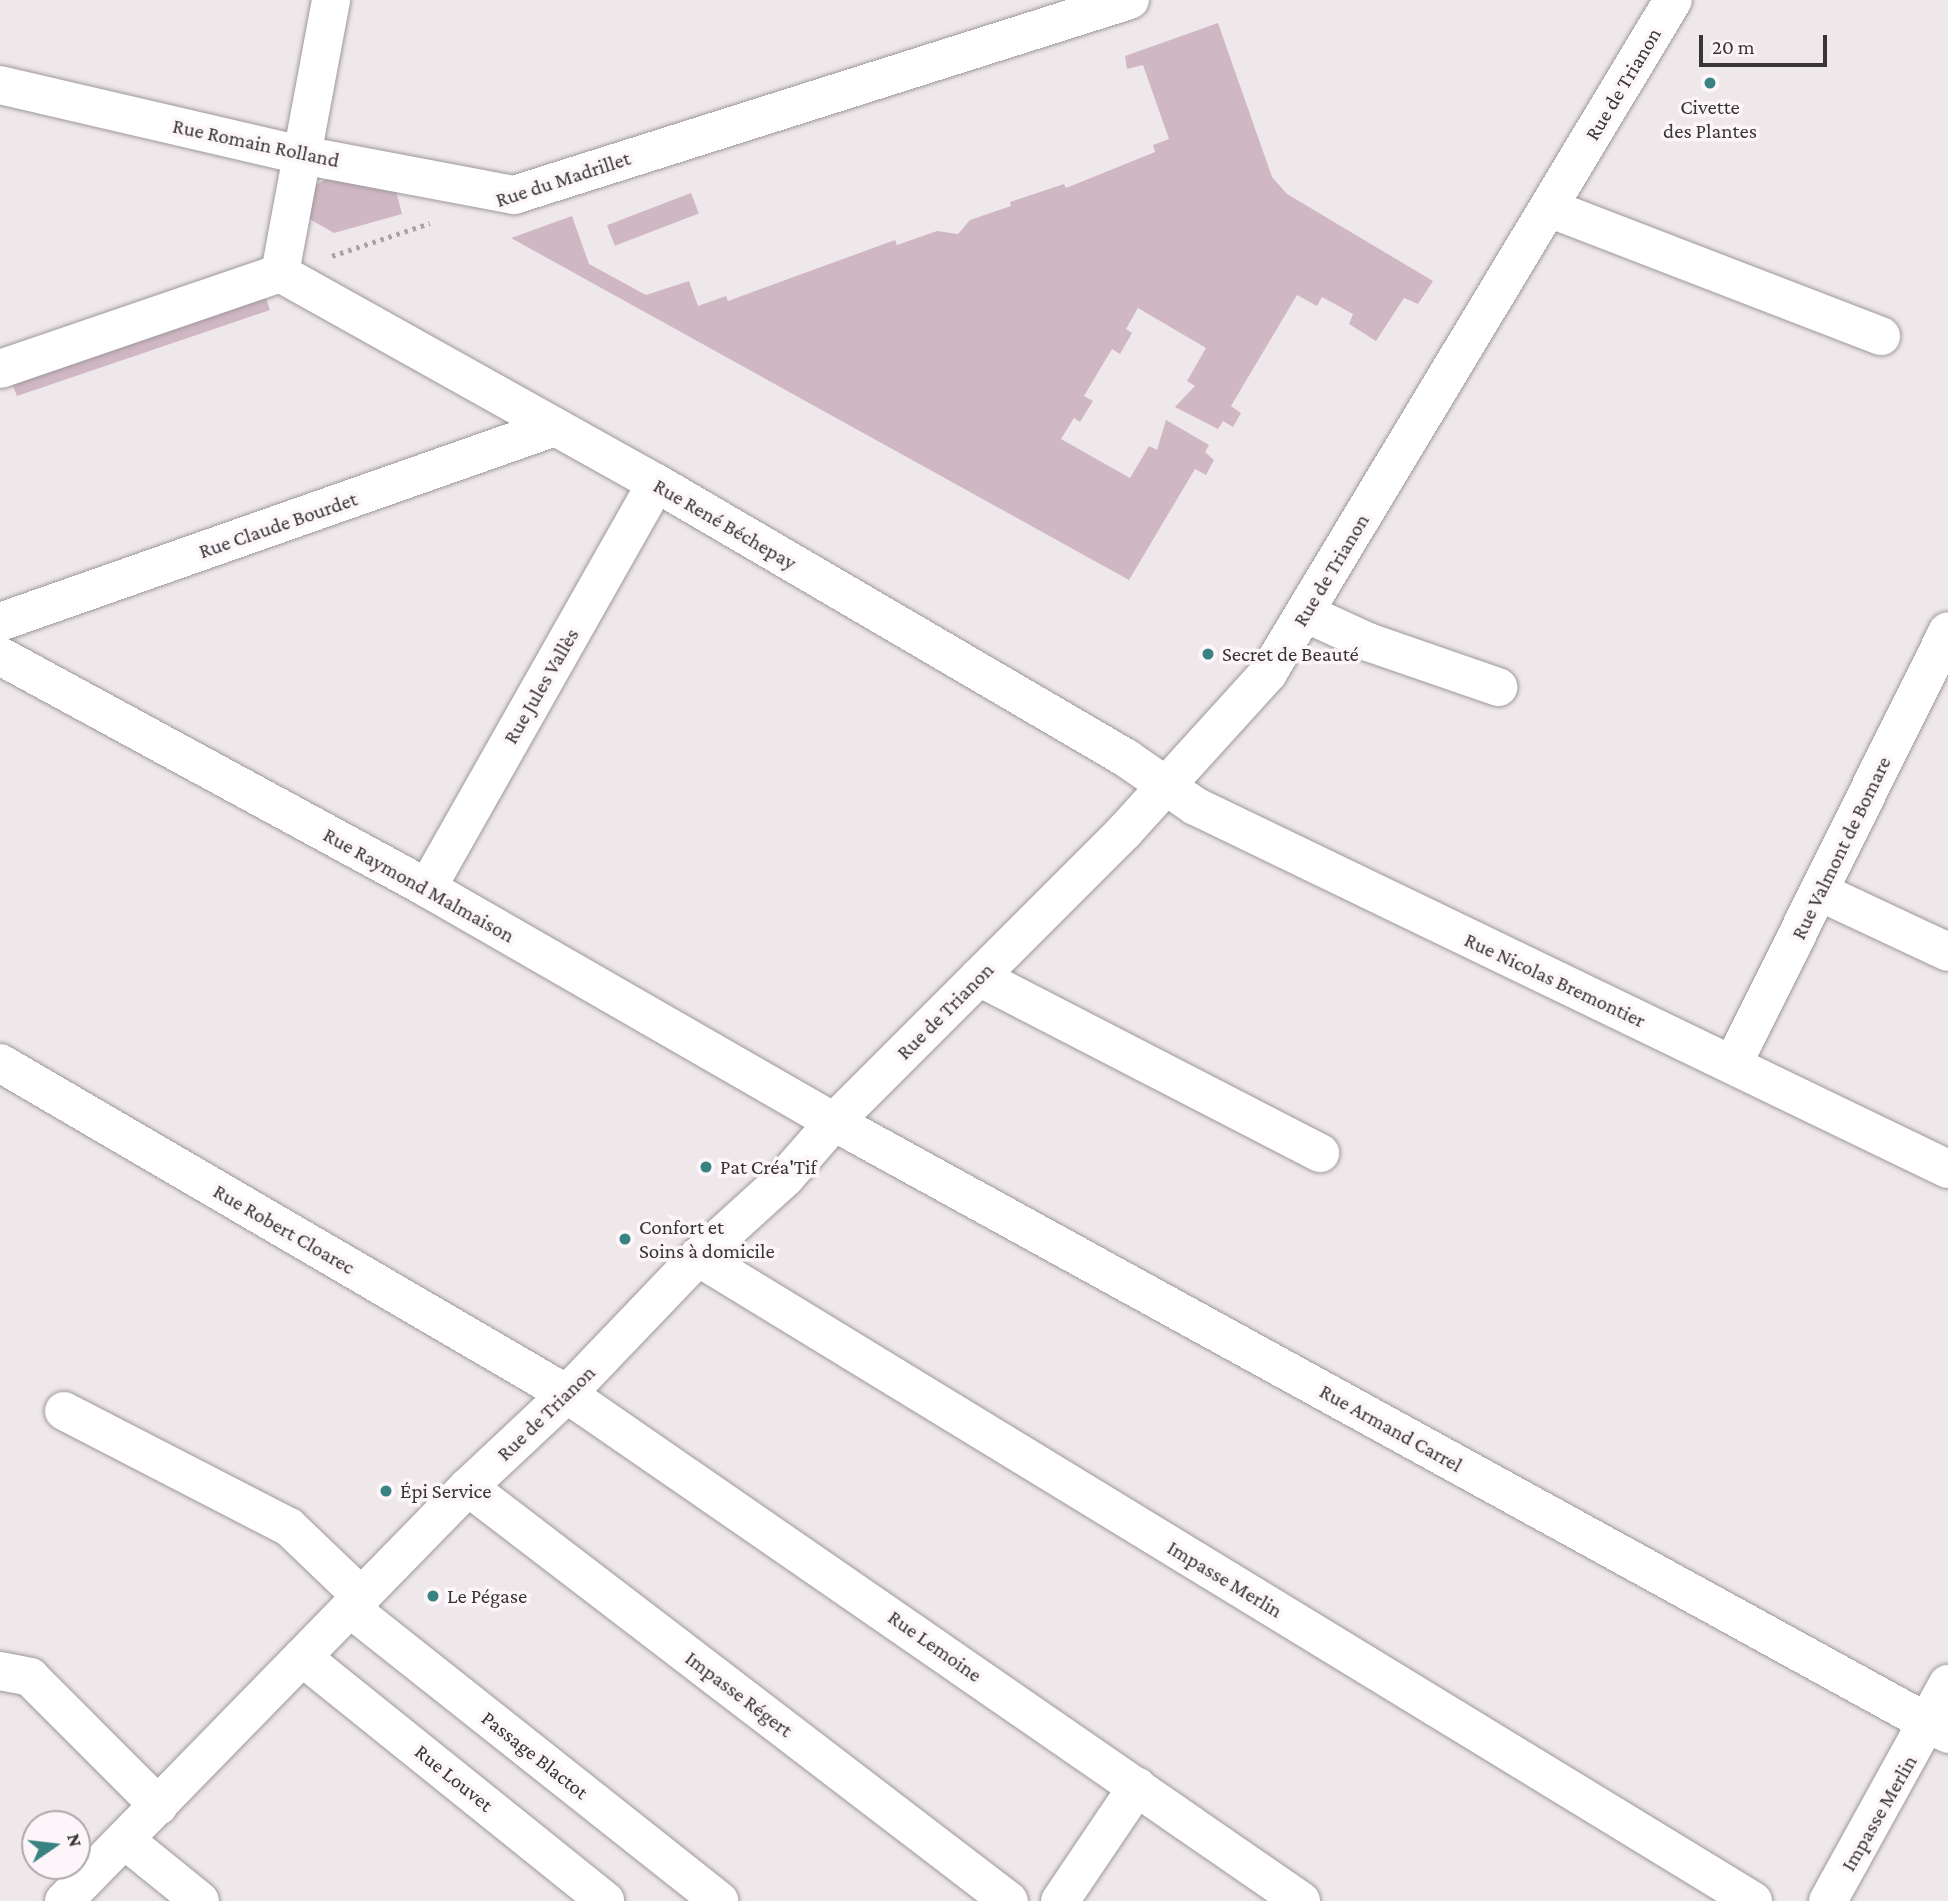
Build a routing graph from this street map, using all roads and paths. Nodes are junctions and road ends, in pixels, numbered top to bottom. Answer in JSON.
{"nodes":[{"id":1,"x":331,"y":0,"type":"edge"},
{"id":2,"x":1130,"y":0,"type":"edge"},
{"id":3,"x":1673,"y":0,"type":"edge"},
{"id":4,"x":0,"y":85,"type":"edge"},
{"id":5,"x":302,"y":155,"type":"junction"},
{"id":6,"x":514,"y":195,"type":"joint"},
{"id":7,"x":1549,"y":208,"type":"junction"},
{"id":8,"x":440,"y":219,"type":"dead end"},
{"id":9,"x":281,"y":273,"type":"junction"},
{"id":10,"x":1881,"y":336,"type":"dead end"},
{"id":11,"x":0,"y":369,"type":"edge"},
{"id":12,"x":555,"y":427,"type":"junction"},
{"id":13,"x":656,"y":483,"type":"junction"},
{"id":14,"x":1305,"y":612,"type":"junction"},
{"id":15,"x":0,"y":622,"type":"edge"},
{"id":16,"x":1948,"y":631,"type":"edge"},
{"id":17,"x":0,"y":656,"type":"edge"},
{"id":18,"x":1498,"y":687,"type":"dead end"},
{"id":19,"x":1163,"y":787,"type":"junction"},
{"id":20,"x":426,"y":888,"type":"junction"},
{"id":21,"x":1820,"y":892,"type":"junction"},
{"id":22,"x":1948,"y":952,"type":"edge"},
{"id":23,"x":979,"y":977,"type":"junction"},
{"id":24,"x":0,"y":1063,"type":"edge"},
{"id":25,"x":1733,"y":1064,"type":"junction"},
{"id":26,"x":834,"y":1122,"type":"junction"},
{"id":27,"x":1320,"y":1153,"type":"dead end"},
{"id":28,"x":1948,"y":1169,"type":"edge"},
{"id":29,"x":698,"y":1257,"type":"junction"},
{"id":30,"x":567,"y":1394,"type":"junction"},
{"id":31,"x":64,"y":1411,"type":"dead end"},
{"id":32,"x":468,"y":1487,"type":"junction"},
{"id":33,"x":356,"y":1603,"type":"junction"},
{"id":34,"x":302,"y":1657,"type":"junction"},
{"id":35,"x":0,"y":1671,"type":"edge"},
{"id":36,"x":1948,"y":1684,"type":"edge"},
{"id":37,"x":1939,"y":1729,"type":"edge"},
{"id":38,"x":1137,"y":1787,"type":"junction"},
{"id":39,"x":159,"y":1806,"type":"junction"},
{"id":40,"x":126,"y":1841,"type":"junction"},
{"id":41,"x":64,"y":1901,"type":"edge"},
{"id":42,"x":200,"y":1901,"type":"edge"},
{"id":43,"x":605,"y":1901,"type":"edge"},
{"id":44,"x":719,"y":1901,"type":"edge"},
{"id":45,"x":1009,"y":1901,"type":"edge"},
{"id":46,"x":1060,"y":1901,"type":"edge"},
{"id":47,"x":1301,"y":1901,"type":"edge"},
{"id":48,"x":1753,"y":1901,"type":"edge"},
{"id":49,"x":1828,"y":1901,"type":"edge"}],
"edges":[{"from":1,"to":5,"type":"street"},
{"from":2,"to":6,"type":"street","name":"Rue du Madrillet"},
{"from":3,"to":7,"type":"street","name":"Rue de Trianon"},
{"from":4,"to":5,"type":"street","name":"Rue Romain Rolland"},
{"from":5,"to":6,"type":"street","name":"Rue Romain Rolland"},
{"from":5,"to":9,"type":"street"},
{"from":7,"to":10,"type":"street"},
{"from":7,"to":14,"type":"street","name":"Rue de Trianon"},
{"from":8,"to":9,"type":"path"},
{"from":9,"to":11,"type":"street"},
{"from":9,"to":12,"type":"street","name":"Rue René Béchepay"},
{"from":12,"to":13,"type":"street","name":"Rue René Béchepay"},
{"from":12,"to":15,"type":"street","name":"Rue Claude Bourdet"},
{"from":13,"to":19,"type":"street","name":"Rue René Béchepay"},
{"from":13,"to":20,"type":"street","name":"Rue Jules Vallès"},
{"from":14,"to":18,"type":"street"},
{"from":14,"to":19,"type":"street","name":"Rue de Trianon"},
{"from":16,"to":21,"type":"street","name":"Rue Valmont de Bomare"},
{"from":17,"to":20,"type":"street","name":"Rue Raymond Malmaison"},
{"from":19,"to":23,"type":"street","name":"Rue de Trianon"},
{"from":19,"to":25,"type":"street","name":"Rue Nicolas Bremontier"},
{"from":20,"to":26,"type":"street","name":"Rue Raymond Malmaison"},
{"from":21,"to":22,"type":"street"},
{"from":21,"to":25,"type":"street","name":"Rue Valmont de Bomare"},
{"from":23,"to":26,"type":"street","name":"Rue de Trianon"},
{"from":23,"to":27,"type":"street"},
{"from":24,"to":30,"type":"street","name":"Rue Robert Cloarec"},
{"from":25,"to":28,"type":"street","name":"Rue Nicolas Bremontier"},
{"from":26,"to":29,"type":"street","name":"Rue de Trianon"},
{"from":26,"to":37,"type":"street","name":"Rue Armand Carrel"},
{"from":29,"to":30,"type":"street","name":"Rue de Trianon"},
{"from":29,"to":48,"type":"street","name":"Impasse Merlin"},
{"from":30,"to":32,"type":"street","name":"Rue de Trianon"},
{"from":30,"to":38,"type":"street","name":"Rue Lemoine"},
{"from":31,"to":33,"type":"street","name":"Passage Blactot"},
{"from":32,"to":33,"type":"street","name":"Rue de Trianon"},
{"from":32,"to":45,"type":"street","name":"Impasse Régert"},
{"from":33,"to":34,"type":"street","name":"Rue de Trianon"},
{"from":33,"to":44,"type":"street","name":"Passage Blactot"},
{"from":34,"to":39,"type":"street","name":"Rue de Trianon"},
{"from":34,"to":43,"type":"street","name":"Rue Louvet"},
{"from":35,"to":39,"type":"street"},
{"from":36,"to":37,"type":"street","name":"Impasse Merlin"},
{"from":37,"to":49,"type":"street","name":"Impasse Merlin"},
{"from":38,"to":46,"type":"street"},
{"from":38,"to":47,"type":"street","name":"Rue Lemoine"},
{"from":39,"to":40,"type":"street","name":"Rue de Trianon"},
{"from":40,"to":41,"type":"street","name":"Rue de Trianon"},
{"from":40,"to":42,"type":"street"}]}
